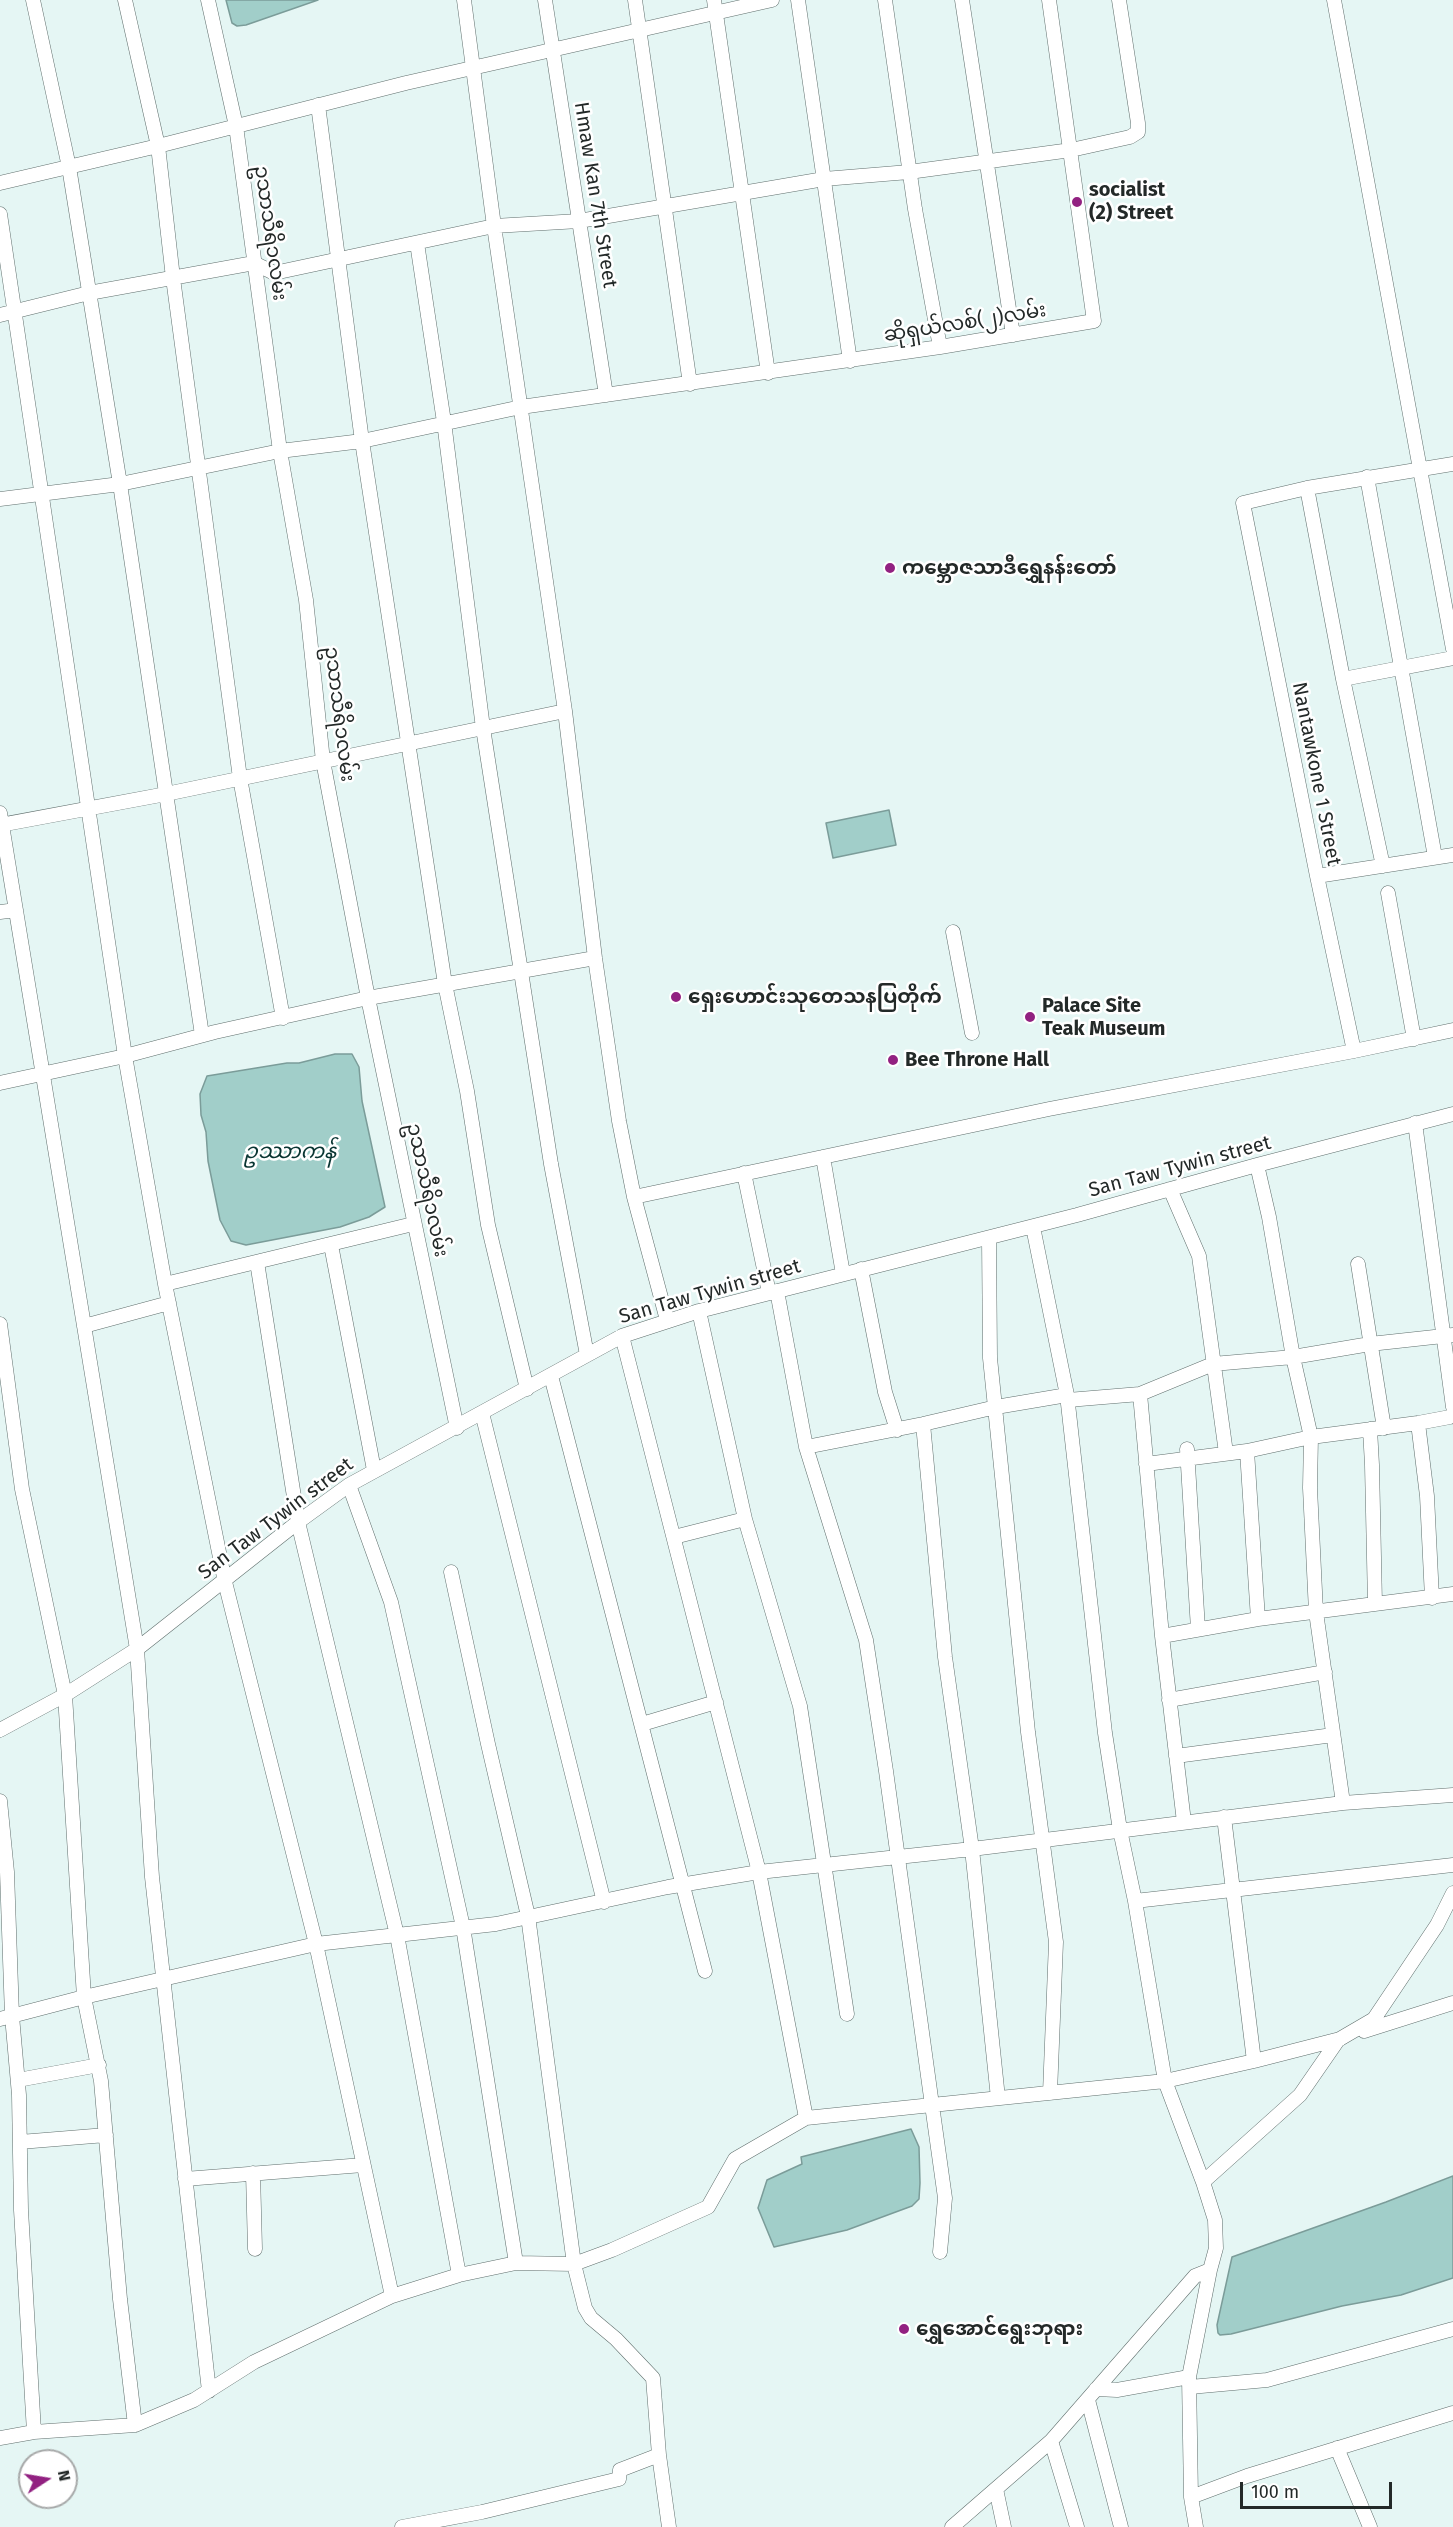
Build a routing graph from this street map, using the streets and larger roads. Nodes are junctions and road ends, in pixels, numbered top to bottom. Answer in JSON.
{"nodes":[{"id":1,"x":33,"y":0,"type":"edge"},
{"id":2,"x":125,"y":0,"type":"edge"},
{"id":3,"x":208,"y":0,"type":"edge"},
{"id":4,"x":464,"y":0,"type":"edge"},
{"id":5,"x":545,"y":0,"type":"edge"},
{"id":6,"x":635,"y":0,"type":"edge"},
{"id":7,"x":772,"y":0,"type":"edge"},
{"id":8,"x":798,"y":0,"type":"edge"},
{"id":9,"x":885,"y":0,"type":"edge"},
{"id":10,"x":962,"y":0,"type":"edge"},
{"id":11,"x":1049,"y":0,"type":"edge"},
{"id":12,"x":1119,"y":0,"type":"edge"},
{"id":13,"x":1334,"y":0,"type":"edge"},
{"id":14,"x":715,"y":6,"type":"edge"},
{"id":15,"x":640,"y":30,"type":"junction"},
{"id":16,"x":552,"y":49,"type":"junction"},
{"id":17,"x":473,"y":68,"type":"junction"},
{"id":18,"x":318,"y":105,"type":"junction"},
{"id":19,"x":236,"y":126,"type":"junction"},
{"id":20,"x":158,"y":146,"type":"junction"},
{"id":21,"x":1071,"y":150,"type":"junction"},
{"id":22,"x":986,"y":160,"type":"junction"},
{"id":23,"x":69,"y":167,"type":"junction"},
{"id":24,"x":909,"y":172,"type":"junction"},
{"id":25,"x":824,"y":180,"type":"junction"},
{"id":26,"x":0,"y":183,"type":"edge"},
{"id":27,"x":742,"y":193,"type":"junction"},
{"id":28,"x":665,"y":208,"type":"junction"},
{"id":29,"x":0,"y":214,"type":"edge"},
{"id":30,"x":579,"y":221,"type":"junction"},
{"id":31,"x":494,"y":226,"type":"junction"},
{"id":32,"x":417,"y":243,"type":"junction"},
{"id":33,"x":339,"y":261,"type":"junction"},
{"id":34,"x":254,"y":263,"type":"junction"},
{"id":35,"x":173,"y":278,"type":"junction"},
{"id":36,"x":89,"y":293,"type":"junction"},
{"id":37,"x":7,"y":314,"type":"edge"},
{"id":38,"x":1013,"y":335,"type":"junction"},
{"id":39,"x":940,"y":347,"type":"junction"},
{"id":40,"x":850,"y":361,"type":"junction"},
{"id":41,"x":768,"y":373,"type":"junction"},
{"id":42,"x":690,"y":384,"type":"junction"},
{"id":43,"x":606,"y":395,"type":"junction"},
{"id":44,"x":521,"y":407,"type":"junction"},
{"id":45,"x":444,"y":422,"type":"junction"},
{"id":46,"x":362,"y":441,"type":"junction"},
{"id":47,"x":280,"y":452,"type":"junction"},
{"id":48,"x":1453,"y":464,"type":"edge"},
{"id":49,"x":199,"y":469,"type":"junction"},
{"id":50,"x":1419,"y":469,"type":"junction"},
{"id":51,"x":1367,"y":477,"type":"junction"},
{"id":52,"x":120,"y":484,"type":"junction"},
{"id":53,"x":1307,"y":488,"type":"junction"},
{"id":54,"x":43,"y":493,"type":"junction"},
{"id":55,"x":0,"y":499,"type":"edge"},
{"id":56,"x":1453,"y":649,"type":"edge"},
{"id":57,"x":1453,"y":658,"type":"edge"},
{"id":58,"x":1401,"y":668,"type":"junction"},
{"id":59,"x":1343,"y":679,"type":"junction"},
{"id":60,"x":565,"y":711,"type":"junction"},
{"id":61,"x":483,"y":728,"type":"junction"},
{"id":62,"x":410,"y":743,"type":"junction"},
{"id":63,"x":323,"y":761,"type":"junction"},
{"id":64,"x":240,"y":778,"type":"junction"},
{"id":65,"x":166,"y":794,"type":"junction"},
{"id":66,"x":88,"y":808,"type":"junction"},
{"id":67,"x":1,"y":821,"type":"edge"},
{"id":68,"x":1453,"y":855,"type":"edge"},
{"id":69,"x":1435,"y":858,"type":"junction"},
{"id":70,"x":1383,"y":866,"type":"junction"},
{"id":71,"x":1317,"y":876,"type":"junction"},
{"id":72,"x":1388,"y":893,"type":"dead end"},
{"id":73,"x":16,"y":910,"type":"junction"},
{"id":74,"x":0,"y":912,"type":"edge"},
{"id":75,"x":953,"y":933,"type":"dead end"},
{"id":76,"x":595,"y":958,"type":"junction"},
{"id":77,"x":521,"y":969,"type":"junction"},
{"id":78,"x":445,"y":984,"type":"junction"},
{"id":79,"x":368,"y":998,"type":"junction"},
{"id":80,"x":282,"y":1018,"type":"junction"},
{"id":81,"x":1453,"y":1030,"type":"edge"},
{"id":82,"x":972,"y":1033,"type":"dead end"},
{"id":83,"x":202,"y":1035,"type":"junction"},
{"id":84,"x":1414,"y":1039,"type":"junction"},
{"id":85,"x":1354,"y":1052,"type":"junction"},
{"id":86,"x":125,"y":1056,"type":"junction"},
{"id":87,"x":44,"y":1074,"type":"junction"},
{"id":88,"x":0,"y":1083,"type":"edge"},
{"id":89,"x":1453,"y":1114,"type":"edge"},
{"id":90,"x":1415,"y":1123,"type":"junction"},
{"id":91,"x":823,"y":1157,"type":"junction"},
{"id":92,"x":1257,"y":1165,"type":"junction"},
{"id":93,"x":744,"y":1173,"type":"junction"},
{"id":94,"x":1170,"y":1189,"type":"junction"},
{"id":95,"x":634,"y":1197,"type":"junction"},
{"id":96,"x":413,"y":1224,"type":"junction"},
{"id":97,"x":1033,"y":1227,"type":"junction"},
{"id":98,"x":989,"y":1238,"type":"junction"},
{"id":99,"x":331,"y":1245,"type":"junction"},
{"id":100,"x":257,"y":1262,"type":"junction"},
{"id":101,"x":1358,"y":1264,"type":"dead end"},
{"id":102,"x":861,"y":1269,"type":"junction"},
{"id":103,"x":843,"y":1274,"type":"junction"},
{"id":104,"x":165,"y":1284,"type":"junction"},
{"id":105,"x":773,"y":1292,"type":"junction"},
{"id":106,"x":169,"y":1303,"type":"junction"},
{"id":107,"x":699,"y":1311,"type":"junction"},
{"id":108,"x":667,"y":1320,"type":"junction"},
{"id":109,"x":0,"y":1324,"type":"edge"},
{"id":110,"x":84,"y":1326,"type":"junction"},
{"id":111,"x":622,"y":1336,"type":"junction"},
{"id":112,"x":1448,"y":1336,"type":"edge"},
{"id":113,"x":1370,"y":1344,"type":"junction"},
{"id":114,"x":2,"y":1345,"type":"edge"},
{"id":115,"x":587,"y":1355,"type":"junction"},
{"id":116,"x":1293,"y":1357,"type":"junction"},
{"id":117,"x":1213,"y":1364,"type":"junction"},
{"id":118,"x":551,"y":1376,"type":"junction"},
{"id":119,"x":527,"y":1389,"type":"junction"},
{"id":120,"x":1140,"y":1394,"type":"junction"},
{"id":121,"x":1067,"y":1397,"type":"junction"},
{"id":122,"x":996,"y":1407,"type":"junction"},
{"id":123,"x":1453,"y":1407,"type":"edge"},
{"id":124,"x":482,"y":1413,"type":"junction"},
{"id":125,"x":1453,"y":1414,"type":"edge"},
{"id":126,"x":1418,"y":1423,"type":"junction"},
{"id":127,"x":923,"y":1425,"type":"junction"},
{"id":128,"x":457,"y":1428,"type":"junction"},
{"id":129,"x":1384,"y":1428,"type":"junction"},
{"id":130,"x":897,"y":1430,"type":"junction"},
{"id":131,"x":1370,"y":1430,"type":"junction"},
{"id":132,"x":1311,"y":1437,"type":"junction"},
{"id":133,"x":806,"y":1447,"type":"junction"},
{"id":134,"x":1247,"y":1450,"type":"junction"},
{"id":135,"x":1187,"y":1453,"type":"junction"},
{"id":136,"x":1226,"y":1453,"type":"junction"},
{"id":137,"x":1146,"y":1464,"type":"junction"},
{"id":138,"x":374,"y":1470,"type":"junction"},
{"id":139,"x":349,"y":1485,"type":"junction"},
{"id":140,"x":745,"y":1519,"type":"junction"},
{"id":141,"x":298,"y":1521,"type":"junction"},
{"id":142,"x":674,"y":1537,"type":"junction"},
{"id":143,"x":451,"y":1572,"type":"dead end"},
{"id":144,"x":225,"y":1582,"type":"junction"},
{"id":145,"x":1453,"y":1594,"type":"edge"},
{"id":146,"x":1432,"y":1598,"type":"junction"},
{"id":147,"x":1375,"y":1604,"type":"junction"},
{"id":148,"x":1316,"y":1612,"type":"junction"},
{"id":149,"x":1258,"y":1619,"type":"junction"},
{"id":150,"x":1198,"y":1629,"type":"junction"},
{"id":151,"x":1162,"y":1636,"type":"junction"},
{"id":152,"x":137,"y":1649,"type":"junction"},
{"id":153,"x":1324,"y":1672,"type":"junction"},
{"id":154,"x":65,"y":1695,"type":"junction"},
{"id":155,"x":1169,"y":1700,"type":"junction"},
{"id":156,"x":716,"y":1702,"type":"junction"},
{"id":157,"x":642,"y":1724,"type":"junction"},
{"id":158,"x":0,"y":1730,"type":"edge"},
{"id":159,"x":1333,"y":1735,"type":"junction"},
{"id":160,"x":1176,"y":1756,"type":"junction"},
{"id":161,"x":1453,"y":1795,"type":"edge"},
{"id":162,"x":0,"y":1801,"type":"edge"},
{"id":163,"x":1343,"y":1803,"type":"junction"},
{"id":164,"x":1224,"y":1816,"type":"junction"},
{"id":165,"x":1184,"y":1822,"type":"junction"},
{"id":166,"x":1120,"y":1830,"type":"junction"},
{"id":167,"x":1043,"y":1840,"type":"junction"},
{"id":168,"x":972,"y":1849,"type":"junction"},
{"id":169,"x":898,"y":1858,"type":"junction"},
{"id":170,"x":1453,"y":1864,"type":"edge"},
{"id":171,"x":826,"y":1865,"type":"junction"},
{"id":172,"x":759,"y":1872,"type":"junction"},
{"id":173,"x":684,"y":1886,"type":"junction"},
{"id":174,"x":1233,"y":1889,"type":"junction"},
{"id":175,"x":1453,"y":1893,"type":"edge"},
{"id":176,"x":1135,"y":1901,"type":"junction"},
{"id":177,"x":604,"y":1902,"type":"junction"},
{"id":178,"x":528,"y":1916,"type":"junction"},
{"id":179,"x":463,"y":1927,"type":"junction"},
{"id":180,"x":397,"y":1935,"type":"junction"},
{"id":181,"x":316,"y":1944,"type":"junction"},
{"id":182,"x":705,"y":1971,"type":"dead end"},
{"id":183,"x":162,"y":1981,"type":"junction"},
{"id":184,"x":84,"y":1997,"type":"junction"},
{"id":185,"x":1453,"y":2003,"type":"edge"},
{"id":186,"x":847,"y":2014,"type":"dead end"},
{"id":187,"x":6,"y":2018,"type":"edge"},
{"id":188,"x":1338,"y":2040,"type":"junction"},
{"id":189,"x":1254,"y":2061,"type":"junction"},
{"id":190,"x":99,"y":2065,"type":"junction"},
{"id":191,"x":18,"y":2080,"type":"junction"},
{"id":192,"x":1165,"y":2081,"type":"junction"},
{"id":193,"x":1050,"y":2093,"type":"junction"},
{"id":194,"x":998,"y":2098,"type":"junction"},
{"id":195,"x":932,"y":2105,"type":"junction"},
{"id":196,"x":806,"y":2118,"type":"junction"},
{"id":197,"x":106,"y":2135,"type":"junction"},
{"id":198,"x":20,"y":2142,"type":"junction"},
{"id":199,"x":363,"y":2165,"type":"junction"},
{"id":200,"x":253,"y":2173,"type":"junction"},
{"id":201,"x":185,"y":2179,"type":"junction"},
{"id":202,"x":1203,"y":2182,"type":"junction"},
{"id":203,"x":255,"y":2249,"type":"dead end"},
{"id":204,"x":940,"y":2252,"type":"dead end"},
{"id":205,"x":516,"y":2263,"type":"junction"},
{"id":206,"x":574,"y":2264,"type":"junction"},
{"id":207,"x":1210,"y":2270,"type":"junction"},
{"id":208,"x":459,"y":2275,"type":"junction"},
{"id":209,"x":392,"y":2296,"type":"junction"},
{"id":210,"x":1453,"y":2329,"type":"edge"},
{"id":211,"x":1190,"y":2382,"type":"junction"},
{"id":212,"x":209,"y":2391,"type":"junction"},
{"id":213,"x":1092,"y":2395,"type":"junction"},
{"id":214,"x":1453,"y":2413,"type":"edge"},
{"id":215,"x":135,"y":2425,"type":"junction"},
{"id":216,"x":34,"y":2432,"type":"junction"},
{"id":217,"x":0,"y":2438,"type":"edge"},
{"id":218,"x":1051,"y":2441,"type":"junction"},
{"id":219,"x":1336,"y":2448,"type":"junction"},
{"id":220,"x":659,"y":2455,"type":"junction"},
{"id":221,"x":996,"y":2489,"type":"junction"},
{"id":222,"x":1191,"y":2497,"type":"junction"},
{"id":223,"x":402,"y":2527,"type":"edge"},
{"id":224,"x":669,"y":2527,"type":"edge"},
{"id":225,"x":952,"y":2527,"type":"edge"},
{"id":226,"x":1004,"y":2527,"type":"edge"},
{"id":227,"x":1077,"y":2527,"type":"edge"},
{"id":228,"x":1120,"y":2527,"type":"edge"},
{"id":229,"x":1196,"y":2527,"type":"edge"},
{"id":230,"x":1370,"y":2527,"type":"edge"}],
"edges":[{"from":1,"to":23,"type":"street"},
{"from":2,"to":20,"type":"street"},
{"from":3,"to":19,"type":"street","name":"ဥသာသီရိ၁လမ်း"},
{"from":4,"to":17,"type":"street"},
{"from":5,"to":16,"type":"street","name":"Hmaw Kan 7th Street"},
{"from":6,"to":15,"type":"street"},
{"from":7,"to":14,"type":"street"},
{"from":8,"to":25,"type":"street"},
{"from":9,"to":24,"type":"street"},
{"from":10,"to":22,"type":"street"},
{"from":11,"to":21,"type":"street","name":"ဆိုရှယ်လစ်(၂)လမ်း"},
{"from":12,"to":21,"type":"street"},
{"from":13,"to":50,"type":"street"},
{"from":14,"to":15,"type":"street"},
{"from":14,"to":27,"type":"street"},
{"from":15,"to":16,"type":"street"},
{"from":15,"to":28,"type":"street"},
{"from":16,"to":17,"type":"street"},
{"from":16,"to":30,"type":"street","name":"Hmaw Kan 7th Street"},
{"from":17,"to":18,"type":"street"},
{"from":17,"to":31,"type":"street"},
{"from":18,"to":19,"type":"street"},
{"from":18,"to":33,"type":"street"},
{"from":19,"to":20,"type":"street"},
{"from":19,"to":34,"type":"street","name":"ဥသာသီရိ၁လမ်း"},
{"from":20,"to":23,"type":"street"},
{"from":20,"to":35,"type":"street"},
{"from":21,"to":22,"type":"street"},
{"from":21,"to":38,"type":"street","name":"ဆိုရှယ်လစ်(၂)လမ်း"},
{"from":22,"to":24,"type":"street"},
{"from":22,"to":38,"type":"street"},
{"from":23,"to":26,"type":"street"},
{"from":23,"to":36,"type":"street"},
{"from":24,"to":25,"type":"street"},
{"from":24,"to":39,"type":"street"},
{"from":25,"to":27,"type":"street"},
{"from":25,"to":40,"type":"street"},
{"from":27,"to":28,"type":"street"},
{"from":27,"to":41,"type":"street"},
{"from":28,"to":30,"type":"street"},
{"from":28,"to":42,"type":"street"},
{"from":29,"to":37,"type":"street"},
{"from":30,"to":31,"type":"street"},
{"from":30,"to":43,"type":"street","name":"Hmaw Kan 7th Street"},
{"from":31,"to":32,"type":"street"},
{"from":31,"to":44,"type":"street"},
{"from":32,"to":33,"type":"street"},
{"from":32,"to":45,"type":"street"},
{"from":33,"to":34,"type":"street"},
{"from":33,"to":46,"type":"street"},
{"from":34,"to":35,"type":"street"},
{"from":34,"to":47,"type":"street","name":"ဥသာသီရိ၁လမ်း"},
{"from":35,"to":36,"type":"street"},
{"from":35,"to":49,"type":"street"},
{"from":36,"to":37,"type":"street"},
{"from":36,"to":52,"type":"street"},
{"from":37,"to":54,"type":"street"},
{"from":38,"to":39,"type":"street","name":"ဆိုရှယ်လစ်(၂)လမ်း"},
{"from":39,"to":40,"type":"street","name":"ဆိုရှယ်လစ်(၂)လမ်း"},
{"from":40,"to":41,"type":"street","name":"ဆိုရှယ်လစ်(၂)လမ်း"},
{"from":41,"to":42,"type":"street","name":"ဆိုရှယ်လစ်(၂)လမ်း"},
{"from":42,"to":43,"type":"street","name":"ဆိုရှယ်လစ်(၂)လမ်း"},
{"from":43,"to":44,"type":"street","name":"ဆိုရှယ်လစ်(၂)လမ်း"},
{"from":44,"to":45,"type":"street","name":"ဆိုရှယ်လစ်(၂)လမ်း"},
{"from":44,"to":60,"type":"street"},
{"from":45,"to":46,"type":"street","name":"ဆိုရှယ်လစ်(၂)လမ်း"},
{"from":45,"to":61,"type":"street"},
{"from":46,"to":47,"type":"street","name":"ဆိုရှယ်လစ်(၂)လမ်း"},
{"from":46,"to":62,"type":"street"},
{"from":47,"to":49,"type":"street","name":"ဆိုရှယ်လစ်(၂)လမ်း"},
{"from":47,"to":63,"type":"street","name":"ဥသာသီရိ၁လမ်း"},
{"from":48,"to":50,"type":"street"},
{"from":49,"to":52,"type":"street","name":"ဆိုရှယ်လစ်(၂)လမ်း"},
{"from":49,"to":64,"type":"street"},
{"from":50,"to":51,"type":"street"},
{"from":50,"to":56,"type":"street"},
{"from":51,"to":53,"type":"street"},
{"from":51,"to":58,"type":"street"},
{"from":52,"to":54,"type":"street","name":"ဆိုရှယ်လစ်(၂)လမ်း"},
{"from":52,"to":65,"type":"street"},
{"from":53,"to":59,"type":"street"},
{"from":53,"to":71,"type":"street","name":"Nantawkone 1 Street"},
{"from":54,"to":55,"type":"street","name":"ဆိုရှယ်လစ်(၂)လမ်း"},
{"from":54,"to":66,"type":"street"},
{"from":57,"to":58,"type":"street"},
{"from":58,"to":59,"type":"street"},
{"from":58,"to":69,"type":"street"},
{"from":59,"to":70,"type":"street"},
{"from":60,"to":61,"type":"street"},
{"from":60,"to":76,"type":"street"},
{"from":61,"to":62,"type":"street"},
{"from":61,"to":77,"type":"street"},
{"from":62,"to":63,"type":"street"},
{"from":62,"to":78,"type":"street"},
{"from":63,"to":64,"type":"street"},
{"from":63,"to":79,"type":"street","name":"ဥသာသီရိ၁လမ်း"},
{"from":64,"to":65,"type":"street"},
{"from":64,"to":80,"type":"street"},
{"from":65,"to":66,"type":"street"},
{"from":65,"to":83,"type":"street"},
{"from":66,"to":67,"type":"street"},
{"from":66,"to":86,"type":"street"},
{"from":67,"to":73,"type":"street"},
{"from":68,"to":69,"type":"street"},
{"from":69,"to":70,"type":"street"},
{"from":70,"to":71,"type":"street"},
{"from":71,"to":85,"type":"street","name":"Nantawkone 1 Street"},
{"from":72,"to":84,"type":"street"},
{"from":73,"to":74,"type":"street"},
{"from":73,"to":87,"type":"street"},
{"from":75,"to":82,"type":"street"},
{"from":76,"to":77,"type":"street"},
{"from":76,"to":95,"type":"street"},
{"from":77,"to":78,"type":"street"},
{"from":77,"to":115,"type":"street"},
{"from":78,"to":79,"type":"street"},
{"from":78,"to":119,"type":"street"},
{"from":79,"to":80,"type":"street"},
{"from":79,"to":96,"type":"street","name":"ဥသာသီရိ၁လမ်း"},
{"from":80,"to":83,"type":"street"},
{"from":81,"to":84,"type":"street"},
{"from":83,"to":86,"type":"street"},
{"from":84,"to":85,"type":"street"},
{"from":85,"to":91,"type":"street"},
{"from":86,"to":87,"type":"street"},
{"from":86,"to":104,"type":"street"},
{"from":87,"to":88,"type":"street"},
{"from":87,"to":110,"type":"street"},
{"from":89,"to":90,"type":"street","name":"San Taw Tywin street"},
{"from":90,"to":92,"type":"street","name":"San Taw Tywin street"},
{"from":90,"to":112,"type":"street"},
{"from":91,"to":93,"type":"street"},
{"from":91,"to":103,"type":"street"},
{"from":92,"to":94,"type":"street","name":"San Taw Tywin street"},
{"from":92,"to":116,"type":"street"},
{"from":93,"to":95,"type":"street"},
{"from":93,"to":105,"type":"street"},
{"from":94,"to":97,"type":"street","name":"San Taw Tywin street"},
{"from":94,"to":117,"type":"street"},
{"from":95,"to":108,"type":"street"},
{"from":96,"to":99,"type":"street"},
{"from":96,"to":128,"type":"street","name":"ဥသာသီရိ၁လမ်း"},
{"from":97,"to":98,"type":"street","name":"San Taw Tywin street"},
{"from":97,"to":121,"type":"street"},
{"from":98,"to":102,"type":"street","name":"San Taw Tywin street"},
{"from":98,"to":122,"type":"street"},
{"from":99,"to":100,"type":"street"},
{"from":99,"to":138,"type":"street"},
{"from":100,"to":104,"type":"street"},
{"from":100,"to":141,"type":"street"},
{"from":101,"to":113,"type":"street"},
{"from":102,"to":103,"type":"street","name":"San Taw Tywin street"},
{"from":102,"to":130,"type":"street"},
{"from":103,"to":105,"type":"street","name":"San Taw Tywin street"},
{"from":104,"to":106,"type":"street"},
{"from":105,"to":107,"type":"street","name":"San Taw Tywin street"},
{"from":105,"to":133,"type":"street"},
{"from":106,"to":110,"type":"street"},
{"from":106,"to":144,"type":"street"},
{"from":107,"to":108,"type":"street","name":"San Taw Tywin street"},
{"from":107,"to":140,"type":"street"},
{"from":108,"to":111,"type":"street","name":"San Taw Tywin street"},
{"from":109,"to":114,"type":"street"},
{"from":110,"to":152,"type":"street"},
{"from":111,"to":115,"type":"street","name":"San Taw Tywin street"},
{"from":111,"to":142,"type":"street"},
{"from":112,"to":113,"type":"street"},
{"from":112,"to":123,"type":"street"},
{"from":113,"to":116,"type":"street"},
{"from":113,"to":129,"type":"street"},
{"from":114,"to":154,"type":"street"},
{"from":115,"to":118,"type":"street","name":"San Taw Tywin street"},
{"from":116,"to":117,"type":"street"},
{"from":116,"to":132,"type":"street"},
{"from":117,"to":120,"type":"street"},
{"from":117,"to":136,"type":"street"},
{"from":118,"to":119,"type":"street","name":"San Taw Tywin street"},
{"from":118,"to":157,"type":"street"},
{"from":119,"to":124,"type":"street","name":"San Taw Tywin street"},
{"from":120,"to":121,"type":"street"},
{"from":120,"to":137,"type":"street"},
{"from":121,"to":122,"type":"street"},
{"from":121,"to":166,"type":"street"},
{"from":122,"to":127,"type":"street"},
{"from":122,"to":167,"type":"street"},
{"from":124,"to":128,"type":"street","name":"San Taw Tywin street"},
{"from":124,"to":177,"type":"street"},
{"from":125,"to":126,"type":"street"},
{"from":126,"to":129,"type":"street"},
{"from":126,"to":146,"type":"street"},
{"from":127,"to":130,"type":"street"},
{"from":127,"to":168,"type":"street"},
{"from":128,"to":138,"type":"street","name":"San Taw Tywin street"},
{"from":129,"to":131,"type":"street"},
{"from":130,"to":133,"type":"street"},
{"from":131,"to":132,"type":"street"},
{"from":131,"to":147,"type":"street"},
{"from":132,"to":134,"type":"street"},
{"from":132,"to":148,"type":"street"},
{"from":133,"to":169,"type":"street"},
{"from":134,"to":136,"type":"street"},
{"from":134,"to":149,"type":"street"},
{"from":135,"to":136,"type":"street"},
{"from":135,"to":137,"type":"street"},
{"from":135,"to":150,"type":"street"},
{"from":137,"to":151,"type":"street"},
{"from":138,"to":139,"type":"street","name":"San Taw Tywin street"},
{"from":139,"to":141,"type":"street","name":"San Taw Tywin street"},
{"from":139,"to":179,"type":"street"},
{"from":140,"to":142,"type":"street"},
{"from":140,"to":171,"type":"street"},
{"from":141,"to":144,"type":"street","name":"San Taw Tywin street"},
{"from":141,"to":180,"type":"street"},
{"from":142,"to":156,"type":"street"},
{"from":143,"to":178,"type":"street"},
{"from":144,"to":152,"type":"street","name":"San Taw Tywin street"},
{"from":144,"to":181,"type":"street"},
{"from":145,"to":146,"type":"street"},
{"from":146,"to":147,"type":"street"},
{"from":147,"to":148,"type":"street"},
{"from":148,"to":149,"type":"street"},
{"from":148,"to":153,"type":"street"},
{"from":149,"to":150,"type":"street"},
{"from":150,"to":151,"type":"street"},
{"from":151,"to":155,"type":"street"},
{"from":152,"to":154,"type":"street","name":"San Taw Tywin street"},
{"from":152,"to":183,"type":"street"},
{"from":153,"to":155,"type":"street"},
{"from":153,"to":159,"type":"street"},
{"from":154,"to":158,"type":"street","name":"San Taw Tywin street"},
{"from":154,"to":184,"type":"street"},
{"from":155,"to":160,"type":"street"},
{"from":156,"to":157,"type":"street"},
{"from":156,"to":172,"type":"street"},
{"from":157,"to":173,"type":"street"},
{"from":159,"to":160,"type":"street"},
{"from":159,"to":163,"type":"street"},
{"from":160,"to":165,"type":"street"},
{"from":161,"to":163,"type":"street"},
{"from":162,"to":187,"type":"street"},
{"from":163,"to":164,"type":"street"},
{"from":164,"to":165,"type":"street"},
{"from":164,"to":174,"type":"street"},
{"from":165,"to":166,"type":"street"},
{"from":166,"to":167,"type":"street"},
{"from":166,"to":176,"type":"street"},
{"from":167,"to":168,"type":"street"},
{"from":167,"to":193,"type":"street"},
{"from":168,"to":169,"type":"street"},
{"from":168,"to":194,"type":"street"},
{"from":169,"to":171,"type":"street"},
{"from":169,"to":195,"type":"street"},
{"from":170,"to":174,"type":"street"},
{"from":171,"to":172,"type":"street"},
{"from":171,"to":186,"type":"street"},
{"from":172,"to":173,"type":"street"},
{"from":172,"to":196,"type":"street"},
{"from":173,"to":177,"type":"street"},
{"from":173,"to":182,"type":"street"},
{"from":174,"to":176,"type":"street"},
{"from":174,"to":189,"type":"street"},
{"from":175,"to":188,"type":"street"},
{"from":176,"to":192,"type":"street"},
{"from":177,"to":178,"type":"street"},
{"from":178,"to":179,"type":"street"},
{"from":178,"to":206,"type":"street"},
{"from":179,"to":180,"type":"street"},
{"from":179,"to":205,"type":"street"},
{"from":180,"to":181,"type":"street"},
{"from":180,"to":208,"type":"street"},
{"from":181,"to":183,"type":"street"},
{"from":181,"to":199,"type":"street"},
{"from":183,"to":184,"type":"street"},
{"from":183,"to":201,"type":"street"},
{"from":184,"to":187,"type":"street"},
{"from":184,"to":190,"type":"street"},
{"from":185,"to":188,"type":"street"},
{"from":187,"to":191,"type":"street"},
{"from":188,"to":189,"type":"street"},
{"from":188,"to":202,"type":"street"},
{"from":189,"to":192,"type":"street"},
{"from":190,"to":191,"type":"street"},
{"from":190,"to":197,"type":"street"},
{"from":191,"to":198,"type":"street"},
{"from":192,"to":193,"type":"street"},
{"from":192,"to":202,"type":"street"},
{"from":193,"to":194,"type":"street"},
{"from":194,"to":195,"type":"street"},
{"from":195,"to":196,"type":"street"},
{"from":195,"to":204,"type":"street"},
{"from":196,"to":206,"type":"street"},
{"from":197,"to":198,"type":"street"},
{"from":197,"to":215,"type":"street"},
{"from":198,"to":216,"type":"street"},
{"from":199,"to":200,"type":"street"},
{"from":199,"to":209,"type":"street"},
{"from":200,"to":201,"type":"street"},
{"from":200,"to":203,"type":"street"},
{"from":201,"to":212,"type":"street"},
{"from":202,"to":207,"type":"street"},
{"from":205,"to":206,"type":"street"},
{"from":205,"to":208,"type":"street"},
{"from":206,"to":220,"type":"street"},
{"from":207,"to":211,"type":"street"},
{"from":207,"to":213,"type":"street"},
{"from":208,"to":209,"type":"street"},
{"from":209,"to":212,"type":"street"},
{"from":210,"to":211,"type":"street"},
{"from":211,"to":213,"type":"street"},
{"from":211,"to":222,"type":"street"},
{"from":212,"to":215,"type":"street"},
{"from":213,"to":218,"type":"street"},
{"from":213,"to":228,"type":"street"},
{"from":214,"to":219,"type":"street"},
{"from":215,"to":216,"type":"street"},
{"from":216,"to":217,"type":"street"},
{"from":218,"to":221,"type":"street"},
{"from":218,"to":227,"type":"street"},
{"from":219,"to":222,"type":"street"},
{"from":219,"to":230,"type":"street"},
{"from":220,"to":223,"type":"street"},
{"from":220,"to":224,"type":"street"},
{"from":221,"to":225,"type":"street"},
{"from":221,"to":226,"type":"street"},
{"from":222,"to":229,"type":"street"}]}
